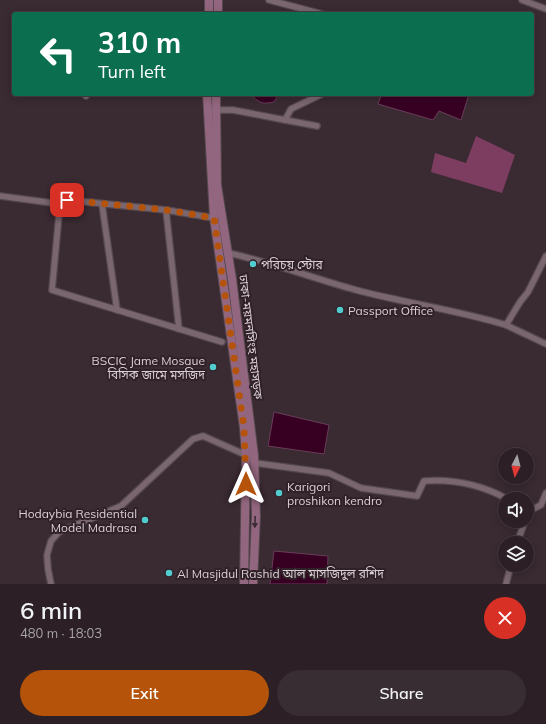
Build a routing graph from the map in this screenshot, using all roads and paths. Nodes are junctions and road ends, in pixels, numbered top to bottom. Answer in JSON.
{"nodes":[{"id":1,"x":209,"y":0,"type":"edge"},
{"id":2,"x":218,"y":0,"type":"edge"},
{"id":3,"x":269,"y":0,"type":"edge"},
{"id":4,"x":522,"y":0,"type":"edge"},
{"id":5,"x":546,"y":9,"type":"edge"},
{"id":6,"x":209,"y":12,"type":"edge"},
{"id":7,"x":218,"y":12,"type":"edge"},
{"id":8,"x":314,"y":12,"type":"edge"},
{"id":9,"x":207,"y":96,"type":"edge"},
{"id":10,"x":216,"y":96,"type":"edge"},
{"id":11,"x":318,"y":96,"type":"edge"},
{"id":12,"x":215,"y":110,"type":"junction"},
{"id":13,"x":285,"y":120,"type":"junction"},
{"id":14,"x":317,"y":126,"type":"dead end"},
{"id":15,"x":0,"y":196,"type":"edge"},
{"id":16,"x":60,"y":204,"type":"junction"},
{"id":17,"x":102,"y":204,"type":"junction"},
{"id":18,"x":166,"y":210,"type":"junction"},
{"id":19,"x":214,"y":218,"type":"junction"},
{"id":20,"x":228,"y":253,"type":"junction"},
{"id":21,"x":546,"y":256,"type":"edge"},
{"id":22,"x":118,"y":310,"type":"junction"},
{"id":23,"x":506,"y":325,"type":"junction"},
{"id":24,"x":179,"y":329,"type":"junction"},
{"id":25,"x":222,"y":342,"type":"dead end"},
{"id":26,"x":546,"y":344,"type":"edge"},
{"id":27,"x":246,"y":456,"type":"junction"},
{"id":28,"x":255,"y":463,"type":"junction"},
{"id":29,"x":546,"y":493,"type":"edge"},
{"id":30,"x":498,"y":495,"type":"edge"},
{"id":31,"x":534,"y":509,"type":"edge"},
{"id":32,"x":509,"y":572,"type":"edge"},
{"id":33,"x":51,"y":584,"type":"edge"},
{"id":34,"x":244,"y":584,"type":"edge"},
{"id":35,"x":253,"y":584,"type":"edge"},
{"id":36,"x":506,"y":584,"type":"edge"}],
"edges":[{"from":1,"to":6,"type":"main road"},
{"from":2,"to":7,"type":"main road"},
{"from":3,"to":8,"type":"street"},
{"from":4,"to":5,"type":"street"},
{"from":9,"to":19,"type":"main road","name":"ঢাকা-ময়মনসিংহ মহাসড়ক"},
{"from":10,"to":12,"type":"main road","name":"ঢাকা-ময়মনসিংহ মহাসড়ক"},
{"from":11,"to":13,"type":"street"},
{"from":12,"to":13,"type":"street"},
{"from":12,"to":20,"type":"main road","name":"ঢাকা-ময়মনসিংহ মহাসড়ক"},
{"from":13,"to":14,"type":"street"},
{"from":15,"to":16,"type":"street"},
{"from":16,"to":17,"type":"street"},
{"from":16,"to":22,"type":"street"},
{"from":17,"to":18,"type":"street"},
{"from":17,"to":22,"type":"street"},
{"from":18,"to":19,"type":"street"},
{"from":18,"to":24,"type":"street"},
{"from":19,"to":27,"type":"main road","name":"ঢাকা-ময়মনসিংহ মহাসড়ক"},
{"from":20,"to":23,"type":"street"},
{"from":20,"to":28,"type":"main road","name":"ঢাকা-ময়মনসিংহ মহাসড়ক"},
{"from":21,"to":23,"type":"street"},
{"from":22,"to":24,"type":"street"},
{"from":23,"to":26,"type":"street"},
{"from":24,"to":25,"type":"street"},
{"from":27,"to":33,"type":"street"},
{"from":27,"to":34,"type":"main road","name":"ঢাকা-ময়মনসিংহ মহাসড়ক"},
{"from":28,"to":30,"type":"street"},
{"from":28,"to":35,"type":"main road","name":"ঢাকা-ময়মনসিংহ মহাসড়ক","one_way":true},
{"from":29,"to":31,"type":"street"},
{"from":32,"to":36,"type":"street"}]}
